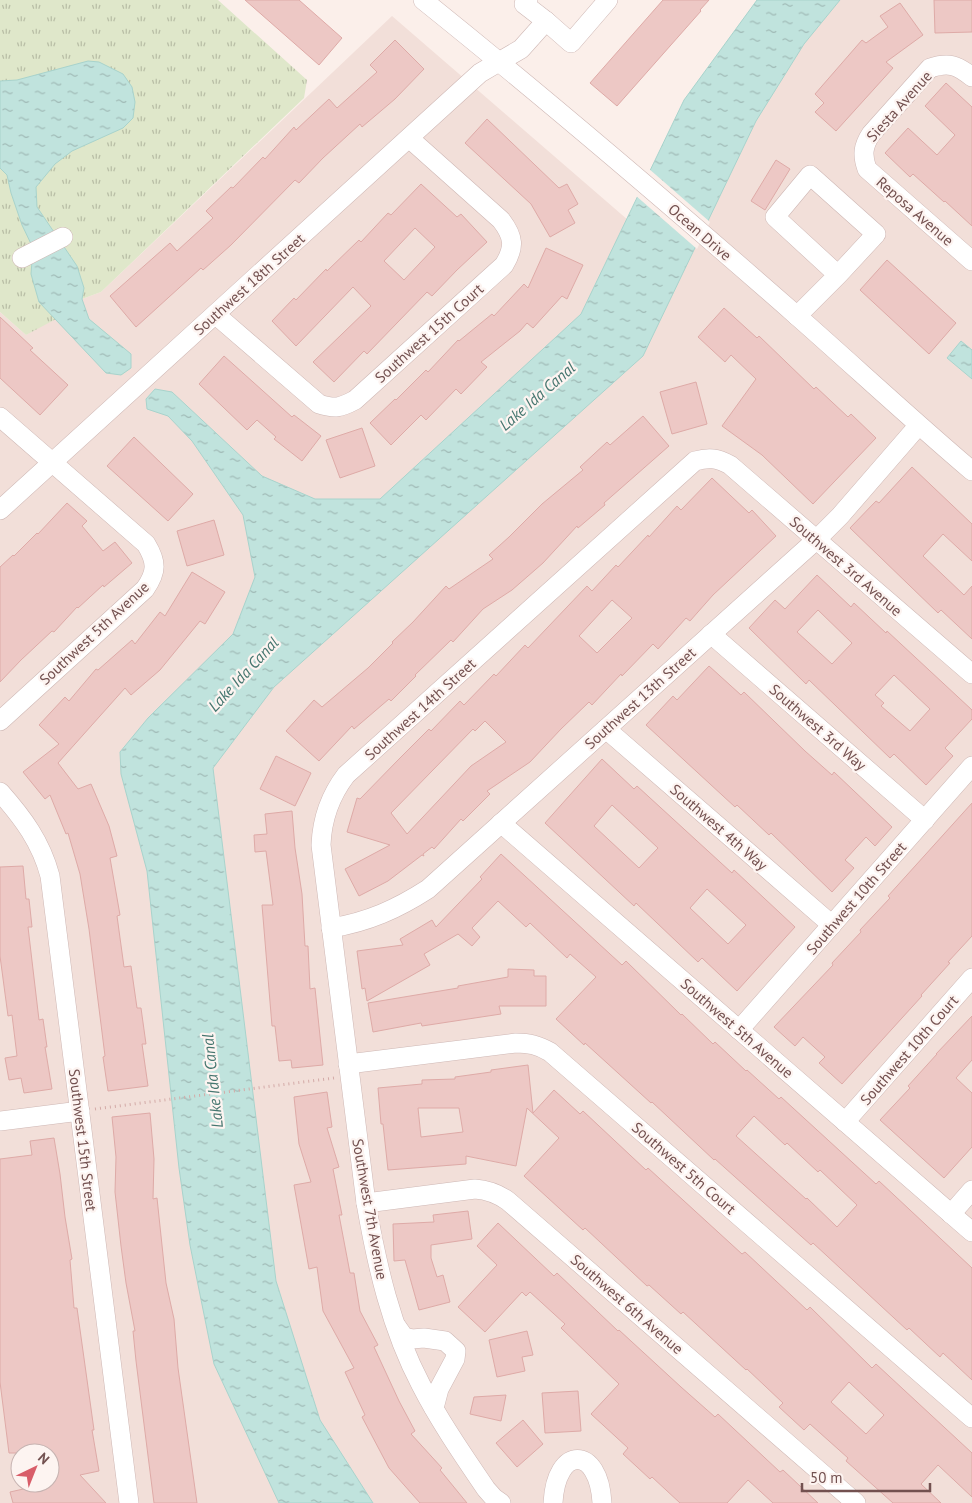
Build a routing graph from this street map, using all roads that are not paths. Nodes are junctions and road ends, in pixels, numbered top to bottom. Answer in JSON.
{"nodes":[{"id":1,"x":424,"y":0,"type":"edge"},
{"id":2,"x":528,"y":0,"type":"edge"},
{"id":3,"x":608,"y":0,"type":"edge"},
{"id":4,"x":546,"y":21,"type":"junction"},
{"id":5,"x":500,"y":61,"type":"junction"},
{"id":6,"x":972,"y":77,"type":"edge"},
{"id":7,"x":409,"y":138,"type":"junction"},
{"id":8,"x":863,"y":157,"type":"joint"},
{"id":9,"x":63,"y":237,"type":"dead end"},
{"id":10,"x":22,"y":258,"type":"dead end"},
{"id":11,"x":972,"y":261,"type":"edge"},
{"id":12,"x":838,"y":275,"type":"junction"},
{"id":13,"x":216,"y":315,"type":"junction"},
{"id":14,"x":797,"y":316,"type":"junction"},
{"id":15,"x":0,"y":417,"type":"edge"},
{"id":16,"x":918,"y":426,"type":"junction"},
{"id":17,"x":719,"y":459,"type":"joint"},
{"id":18,"x":52,"y":462,"type":"junction"},
{"id":19,"x":972,"y":471,"type":"edge"},
{"id":20,"x":0,"y":510,"type":"edge"},
{"id":21,"x":816,"y":540,"type":"junction"},
{"id":22,"x":711,"y":634,"type":"junction"},
{"id":23,"x":972,"y":674,"type":"edge"},
{"id":24,"x":0,"y":721,"type":"edge"},
{"id":25,"x":606,"y":729,"type":"junction"},
{"id":26,"x":972,"y":766,"type":"edge"},
{"id":27,"x":0,"y":792,"type":"edge"},
{"id":28,"x":925,"y":820,"type":"junction"},
{"id":29,"x":501,"y":823,"type":"junction"},
{"id":30,"x":832,"y":925,"type":"junction"},
{"id":31,"x":332,"y":928,"type":"junction"},
{"id":32,"x":972,"y":978,"type":"edge"},
{"id":33,"x":739,"y":1030,"type":"junction"},
{"id":34,"x":349,"y":1070,"type":"junction"},
{"id":35,"x":80,"y":1111,"type":"junction"},
{"id":36,"x":0,"y":1121,"type":"edge"},
{"id":37,"x":845,"y":1122,"type":"junction"},
{"id":38,"x":972,"y":1190,"type":"edge"},
{"id":39,"x":366,"y":1203,"type":"junction"},
{"id":40,"x":951,"y":1214,"type":"junction"},
{"id":41,"x":972,"y":1232,"type":"edge"},
{"id":42,"x":397,"y":1327,"type":"junction"},
{"id":43,"x":434,"y":1408,"type":"junction"},
{"id":44,"x":972,"y":1418,"type":"edge"},
{"id":45,"x":129,"y":1503,"type":"edge"},
{"id":46,"x":501,"y":1503,"type":"edge"},
{"id":47,"x":553,"y":1503,"type":"edge"},
{"id":48,"x":602,"y":1503,"type":"edge"},
{"id":49,"x":856,"y":1503,"type":"edge"}],
"edges":[{"from":1,"to":5,"type":"street","name":"Ocean Drive"},
{"from":2,"to":4,"type":"street"},
{"from":3,"to":4,"type":"street"},
{"from":4,"to":5,"type":"street","name":"Southwest 18th Street"},
{"from":5,"to":7,"type":"street","name":"Southwest 18th Street"},
{"from":5,"to":14,"type":"street","name":"Ocean Drive"},
{"from":6,"to":8,"type":"street","name":"Siesta Avenue"},
{"from":7,"to":13,"type":"street","name":"Southwest 18th Street"},
{"from":7,"to":13,"type":"street","name":"Southwest 15th Court"},
{"from":8,"to":11,"type":"street","name":"Reposa Avenue"},
{"from":9,"to":10,"type":"street"},
{"from":12,"to":12,"type":"street"},
{"from":12,"to":14,"type":"street"},
{"from":13,"to":18,"type":"street","name":"Southwest 18th Street"},
{"from":14,"to":16,"type":"street","name":"Ocean Drive"},
{"from":15,"to":18,"type":"street","name":"Southwest 5th Avenue"},
{"from":16,"to":19,"type":"street","name":"Ocean Drive"},
{"from":16,"to":21,"type":"street","name":"Southwest 13th Street"},
{"from":17,"to":21,"type":"street","name":"Southwest 3rd Avenue"},
{"from":17,"to":31,"type":"street","name":"Southwest 14th Street"},
{"from":18,"to":20,"type":"street","name":"Southwest 18th Street"},
{"from":18,"to":24,"type":"street","name":"Southwest 5th Avenue"},
{"from":21,"to":22,"type":"street","name":"Southwest 13th Street"},
{"from":21,"to":23,"type":"street","name":"Southwest 3rd Avenue"},
{"from":22,"to":25,"type":"street","name":"Southwest 13th Street"},
{"from":22,"to":28,"type":"street","name":"Southwest 3rd Way"},
{"from":25,"to":29,"type":"street","name":"Southwest 13th Street"},
{"from":25,"to":30,"type":"street","name":"Southwest 4th Way"},
{"from":26,"to":28,"type":"street","name":"Southwest 10th Street"},
{"from":27,"to":35,"type":"street","name":"Southwest 15th Street"},
{"from":28,"to":30,"type":"street","name":"Southwest 10th Street"},
{"from":29,"to":31,"type":"street","name":"Southwest 13th Street"},
{"from":29,"to":33,"type":"street","name":"Southwest 5th Avenue"},
{"from":30,"to":33,"type":"street","name":"Southwest 10th Street"},
{"from":31,"to":34,"type":"street","name":"Southwest 14th Street"},
{"from":32,"to":37,"type":"street","name":"Southwest 10th Court"},
{"from":33,"to":37,"type":"street","name":"Southwest 5th Avenue"},
{"from":34,"to":39,"type":"street","name":"Southwest 7th Avenue"},
{"from":34,"to":44,"type":"street","name":"Southwest 5th Court"},
{"from":35,"to":36,"type":"street"},
{"from":35,"to":45,"type":"street","name":"Southwest 15th Street"},
{"from":37,"to":40,"type":"street","name":"Southwest 5th Avenue"},
{"from":38,"to":40,"type":"street"},
{"from":39,"to":42,"type":"street","name":"Southwest 7th Avenue"},
{"from":39,"to":49,"type":"street","name":"Southwest 6th Avenue"},
{"from":40,"to":41,"type":"street","name":"Southwest 5th Avenue"},
{"from":42,"to":43,"type":"street","name":"Southwest 7th Avenue"},
{"from":42,"to":43,"type":"street"},
{"from":43,"to":46,"type":"street","name":"Southwest 7th Avenue"},
{"from":47,"to":48,"type":"street"}]}
